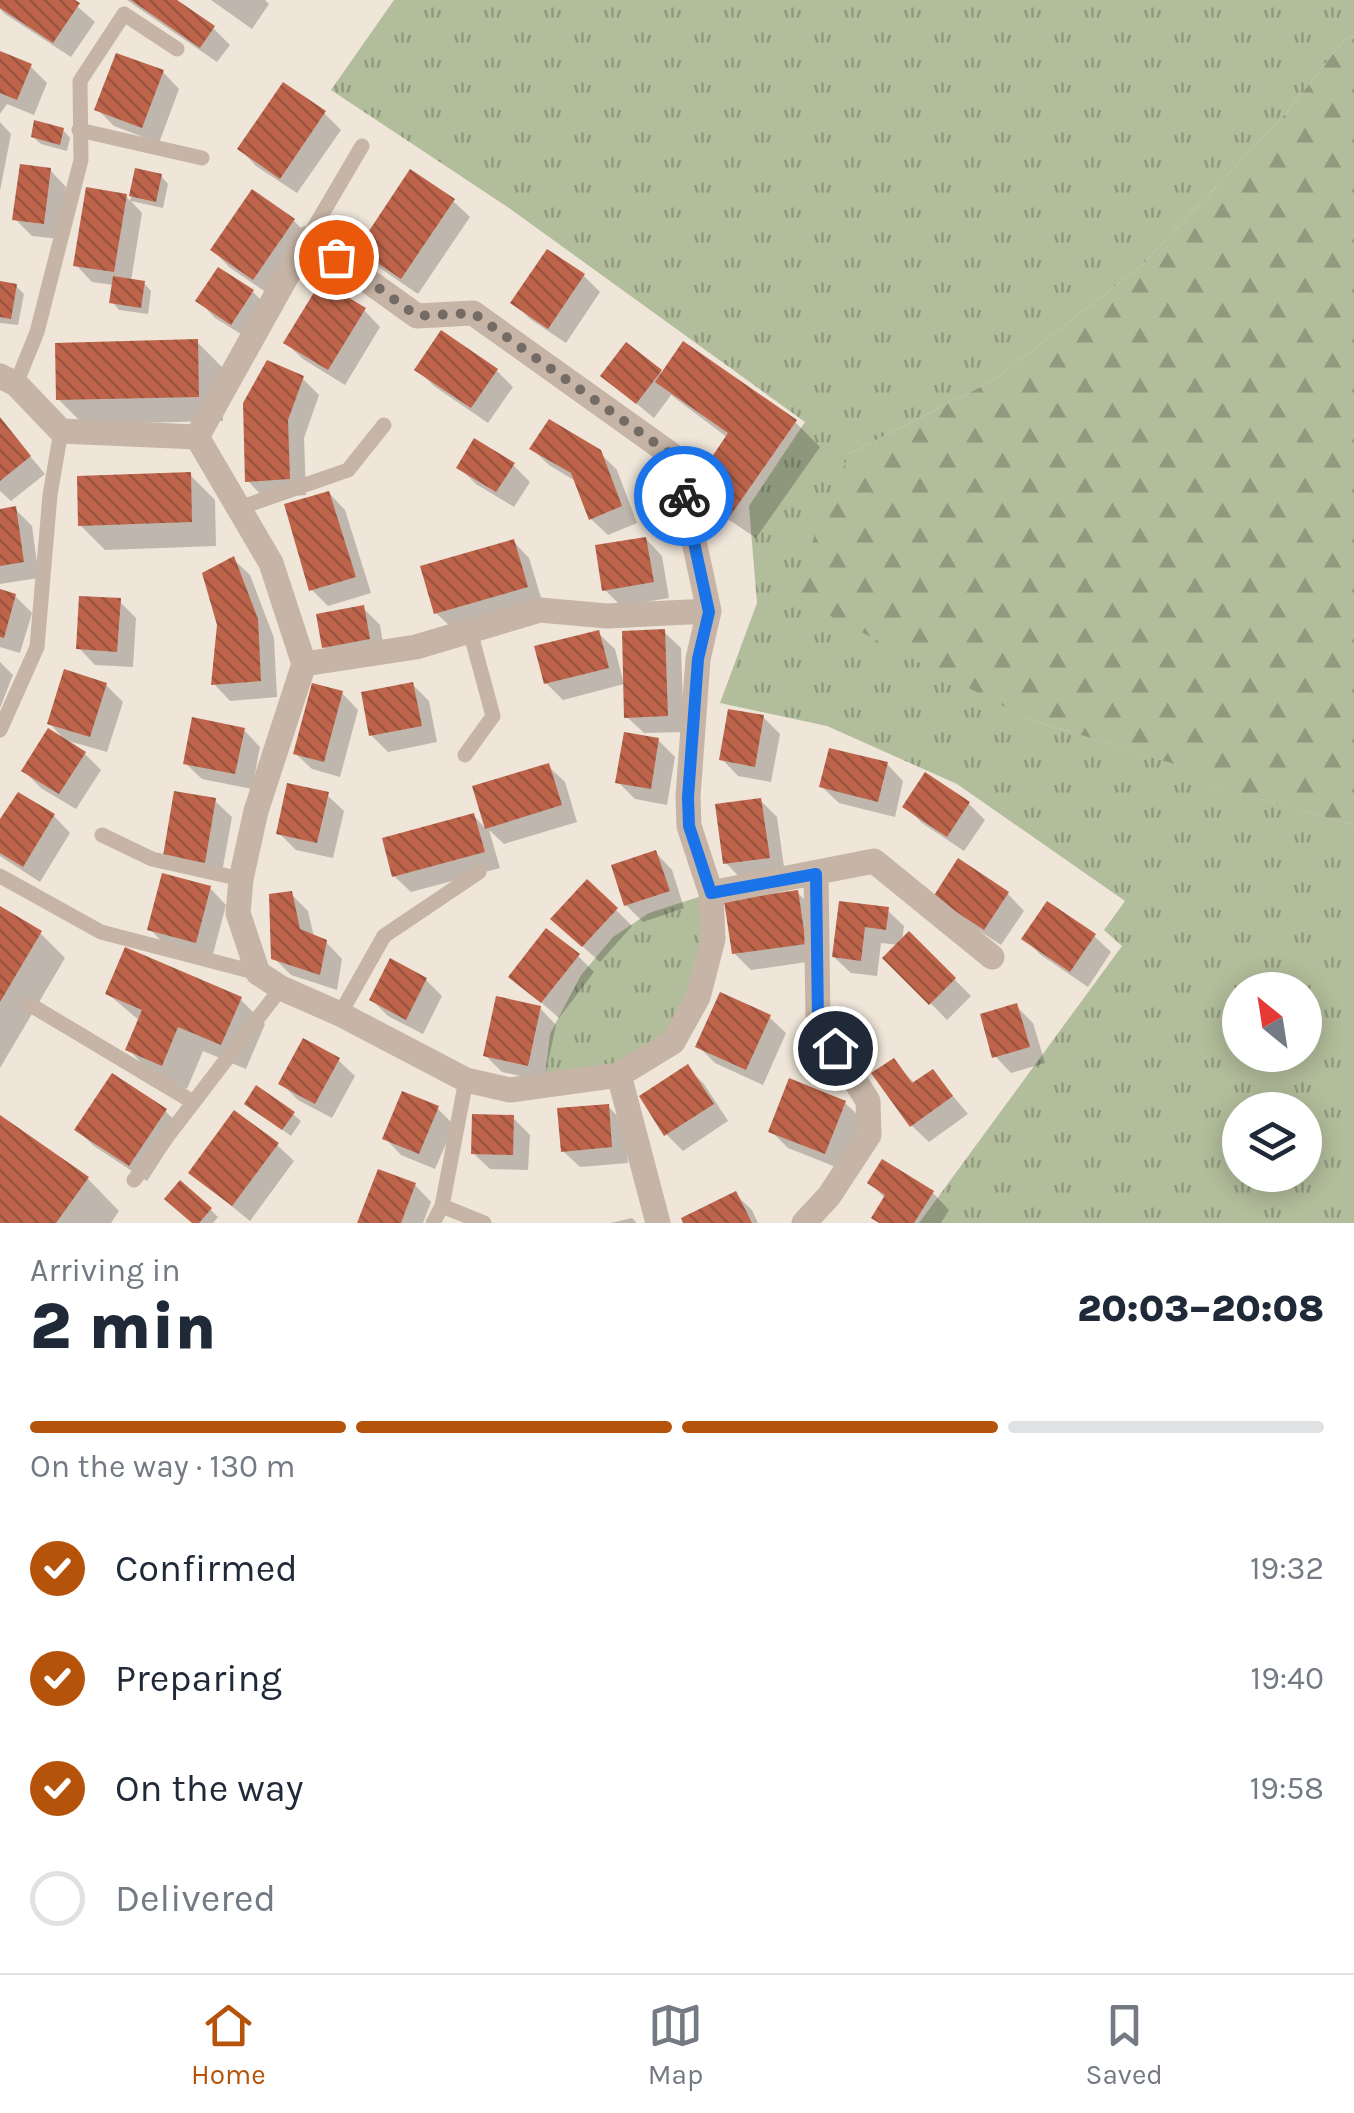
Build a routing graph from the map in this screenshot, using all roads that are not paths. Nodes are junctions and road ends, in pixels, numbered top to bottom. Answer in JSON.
{"nodes":[{"id":1,"x":177,"y":49,"type":"dead end"},
{"id":2,"x":79,"y":130,"type":"junction"},
{"id":3,"x":362,"y":146,"type":"dead end"},
{"id":4,"x":202,"y":158,"type":"dead end"},
{"id":5,"x":308,"y":238,"type":"junction"},
{"id":6,"x":8,"y":380,"type":"edge"},
{"id":7,"x":384,"y":425,"type":"dead end"},
{"id":8,"x":62,"y":431,"type":"junction"},
{"id":9,"x":196,"y":437,"type":"junction"},
{"id":10,"x":238,"y":508,"type":"junction"},
{"id":11,"x":709,"y":612,"type":"junction"},
{"id":12,"x":470,"y":630,"type":"junction"},
{"id":13,"x":304,"y":664,"type":"junction"},
{"id":14,"x":0,"y":730,"type":"edge"},
{"id":15,"x":465,"y":755,"type":"dead end"},
{"id":16,"x":102,"y":836,"type":"dead end"},
{"id":17,"x":479,"y":872,"type":"dead end"},
{"id":18,"x":816,"y":874,"type":"junction"},
{"id":19,"x":0,"y":876,"type":"edge"},
{"id":20,"x":241,"y":879,"type":"junction"},
{"id":21,"x":711,"y":893,"type":"junction"},
{"id":22,"x":992,"y":957,"type":"dead end"},
{"id":23,"x":258,"y":973,"type":"junction"},
{"id":24,"x":281,"y":988,"type":"junction"},
{"id":25,"x":29,"y":1004,"type":"dead end"},
{"id":26,"x":340,"y":1014,"type":"junction"},
{"id":27,"x":620,"y":1075,"type":"junction"},
{"id":28,"x":466,"y":1080,"type":"junction"},
{"id":29,"x":192,"y":1102,"type":"junction"},
{"id":30,"x":134,"y":1180,"type":"dead end"},
{"id":31,"x":442,"y":1206,"type":"junction"},
{"id":32,"x":433,"y":1223,"type":"edge"},
{"id":33,"x":484,"y":1223,"type":"edge"},
{"id":34,"x":658,"y":1223,"type":"edge"},
{"id":35,"x":804,"y":1223,"type":"edge"}],
"edges":[{"from":1,"to":2,"type":"lane"},
{"from":2,"to":4,"type":"lane"},
{"from":2,"to":6,"type":"lane"},
{"from":3,"to":5,"type":"lane"},
{"from":5,"to":9,"type":"street"},
{"from":5,"to":11,"type":"street"},
{"from":6,"to":8,"type":"street"},
{"from":7,"to":10,"type":"lane"},
{"from":8,"to":9,"type":"street"},
{"from":8,"to":14,"type":"lane"},
{"from":9,"to":10,"type":"street"},
{"from":10,"to":13,"type":"street"},
{"from":11,"to":12,"type":"street"},
{"from":11,"to":21,"type":"street"},
{"from":12,"to":13,"type":"street"},
{"from":12,"to":15,"type":"lane"},
{"from":13,"to":20,"type":"street"},
{"from":16,"to":20,"type":"lane"},
{"from":17,"to":26,"type":"lane"},
{"from":18,"to":21,"type":"street"},
{"from":18,"to":22,"type":"street"},
{"from":18,"to":35,"type":"street"},
{"from":19,"to":23,"type":"lane"},
{"from":20,"to":23,"type":"street"},
{"from":21,"to":27,"type":"street"},
{"from":23,"to":24,"type":"street"},
{"from":24,"to":26,"type":"street"},
{"from":24,"to":29,"type":"lane"},
{"from":25,"to":29,"type":"lane"},
{"from":26,"to":28,"type":"street"},
{"from":27,"to":28,"type":"street"},
{"from":27,"to":34,"type":"street"},
{"from":28,"to":31,"type":"lane"},
{"from":29,"to":30,"type":"lane"},
{"from":31,"to":32,"type":"lane"},
{"from":31,"to":33,"type":"lane"}]}
